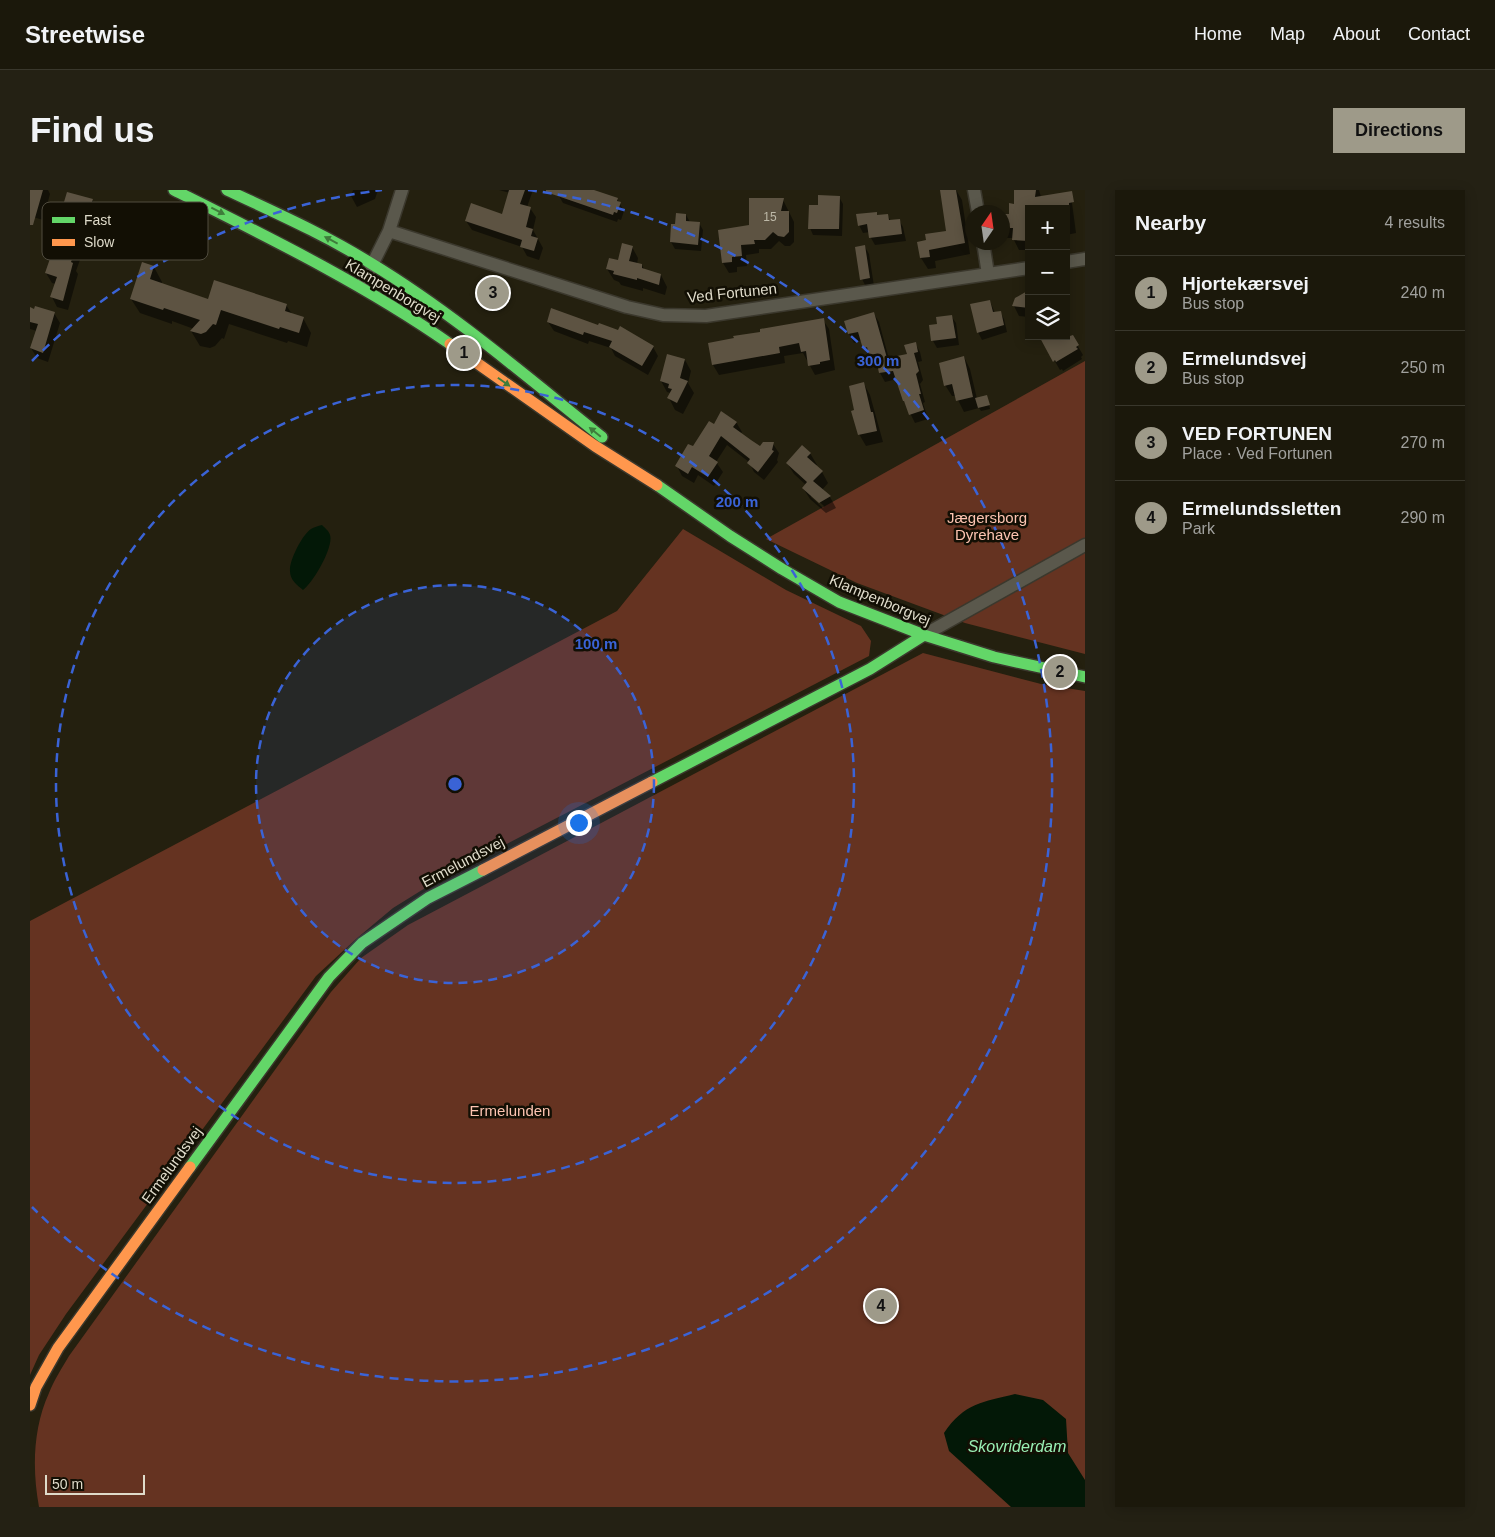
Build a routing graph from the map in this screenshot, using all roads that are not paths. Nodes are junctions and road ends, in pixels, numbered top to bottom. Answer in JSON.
{"nodes":[{"id":1,"x":174,"y":190,"type":"edge"},
{"id":2,"x":227,"y":190,"type":"edge"},
{"id":3,"x":402,"y":190,"type":"edge"},
{"id":4,"x":974,"y":190,"type":"edge"},
{"id":5,"x":198,"y":202,"type":"edge"},
{"id":6,"x":977,"y":205,"type":"edge"},
{"id":7,"x":208,"y":207,"type":"edge"},
{"id":8,"x":389,"y":231,"type":"junction"},
{"id":9,"x":984,"y":250,"type":"edge"},
{"id":10,"x":1085,"y":259,"type":"edge"},
{"id":11,"x":1070,"y":261,"type":"edge"},
{"id":12,"x":373,"y":264,"type":"junction"},
{"id":13,"x":1025,"y":269,"type":"edge"},
{"id":14,"x":988,"y":274,"type":"junction"},
{"id":15,"x":361,"y":287,"type":"junction"},
{"id":16,"x":659,"y":486,"type":"junction"},
{"id":17,"x":1085,"y":544,"type":"edge"},
{"id":18,"x":924,"y":635,"type":"junction"},
{"id":19,"x":1085,"y":678,"type":"edge"},
{"id":20,"x":30,"y":1405,"type":"edge"}],
"edges":[{"from":1,"to":5,"type":"street","name":"Klampenborgvej","one_way":true},
{"from":12,"to":2,"type":"street","name":"Klampenborgvej","one_way":true},
{"from":3,"to":8,"type":"street"},
{"from":4,"to":6,"type":"street"},
{"from":7,"to":15,"type":"street","name":"Klampenborgvej","one_way":true},
{"from":8,"to":12,"type":"street"},
{"from":8,"to":14,"type":"street","name":"Ved Fortunen"},
{"from":9,"to":14,"type":"street"},
{"from":10,"to":11,"type":"street"},
{"from":12,"to":15,"type":"street"},
{"from":16,"to":12,"type":"street","name":"Klampenborgvej","one_way":true},
{"from":13,"to":14,"type":"street","name":"Ved Fortunen"},
{"from":15,"to":16,"type":"street","name":"Klampenborgvej","one_way":true},
{"from":16,"to":18,"type":"street","name":"Klampenborgvej"},
{"from":17,"to":18,"type":"street","name":"Ermelundsvej"},
{"from":18,"to":19,"type":"street","name":"Klampenborgvej"},
{"from":18,"to":20,"type":"street","name":"Ermelundsvej"}]}
